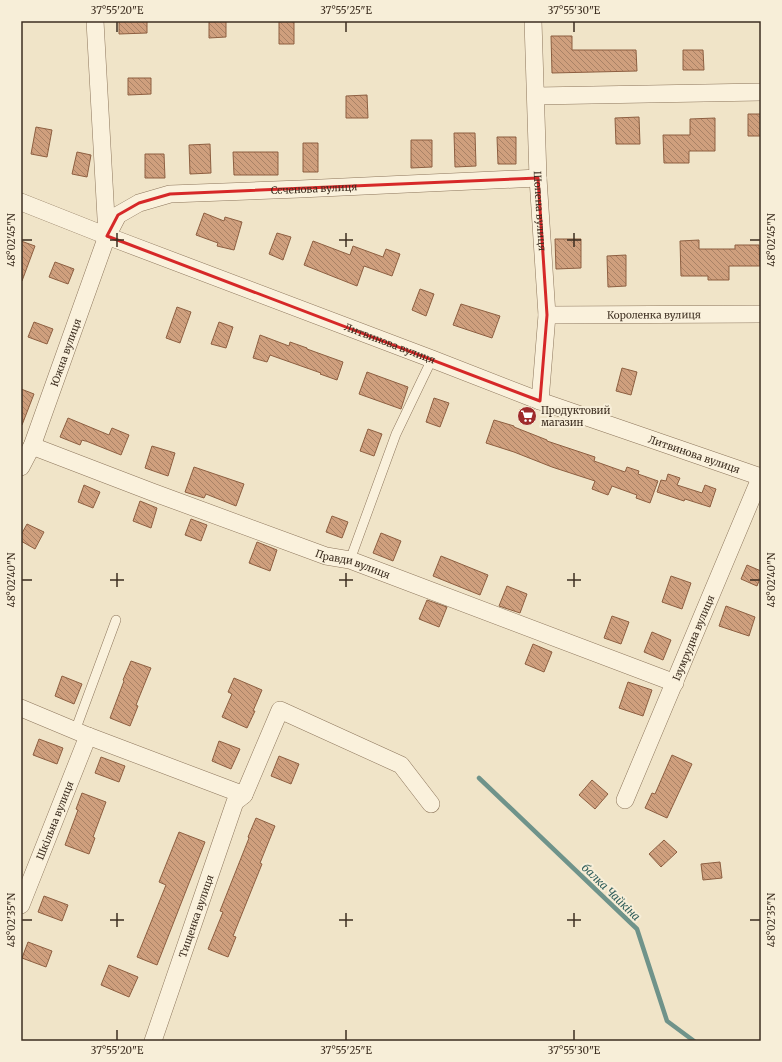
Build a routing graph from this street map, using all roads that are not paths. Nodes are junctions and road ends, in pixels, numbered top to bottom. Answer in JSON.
{"nodes":[{"id":1,"x":95,"y":21,"type":"edge"},
{"id":2,"x":533,"y":21,"type":"edge"},
{"id":3,"x":761,"y":92,"type":"edge"},
{"id":4,"x":536,"y":96,"type":"junction"},
{"id":5,"x":538,"y":178,"type":"junction"},
{"id":6,"x":21,"y":202,"type":"edge"},
{"id":7,"x":107,"y":236,"type":"junction"},
{"id":8,"x":761,"y":314,"type":"edge"},
{"id":9,"x":547,"y":315,"type":"junction"},
{"id":10,"x":432,"y":360,"type":"junction"},
{"id":11,"x":540,"y":401,"type":"junction"},
{"id":12,"x":32,"y":446,"type":"junction"},
{"id":13,"x":21,"y":466,"type":"edge"},
{"id":14,"x":761,"y":476,"type":"edge"},
{"id":15,"x":350,"y":560,"type":"junction"},
{"id":16,"x":116,"y":620,"type":"dead end"},
{"id":17,"x":675,"y":683,"type":"junction"},
{"id":18,"x":21,"y":708,"type":"edge"},
{"id":19,"x":81,"y":734,"type":"junction"},
{"id":20,"x":244,"y":795,"type":"junction"},
{"id":21,"x":625,"y":800,"type":"dead end"},
{"id":22,"x":431,"y":804,"type":"dead end"},
{"id":23,"x":21,"y":905,"type":"edge"},
{"id":24,"x":153,"y":1041,"type":"edge"}],
"edges":[{"from":1,"to":7,"type":"street"},
{"from":2,"to":4,"type":"street","name":"Шопена вулиця"},
{"from":3,"to":4,"type":"street"},
{"from":4,"to":5,"type":"street","name":"Шопена вулиця"},
{"from":5,"to":7,"type":"street","name":"Сєченова вулиця"},
{"from":5,"to":9,"type":"street","name":"Шопена вулиця"},
{"from":6,"to":7,"type":"street","name":"Литвинова вулиця"},
{"from":7,"to":10,"type":"street","name":"Литвинова вулиця"},
{"from":7,"to":12,"type":"street","name":"Южна вулиця"},
{"from":8,"to":9,"type":"street","name":"Короленка вулиця"},
{"from":9,"to":11,"type":"street","name":"Шопена вулиця"},
{"from":10,"to":11,"type":"street","name":"Литвинова вулиця"},
{"from":10,"to":15,"type":"lane"},
{"from":11,"to":14,"type":"street","name":"Литвинова вулиця"},
{"from":12,"to":13,"type":"street","name":"Южна вулиця"},
{"from":12,"to":15,"type":"street","name":"Правди вулиця"},
{"from":14,"to":17,"type":"street","name":"Ізумрудна вулиця"},
{"from":15,"to":17,"type":"street","name":"Правди вулиця"},
{"from":16,"to":19,"type":"lane"},
{"from":17,"to":21,"type":"street","name":"Ізумрудна вулиця"},
{"from":18,"to":19,"type":"street"},
{"from":19,"to":20,"type":"street"},
{"from":19,"to":23,"type":"street","name":"Шкільна вулиця"},
{"from":20,"to":22,"type":"street","name":"Тищенка вулиця"},
{"from":20,"to":24,"type":"street","name":"Тищенка вулиця"}]}
